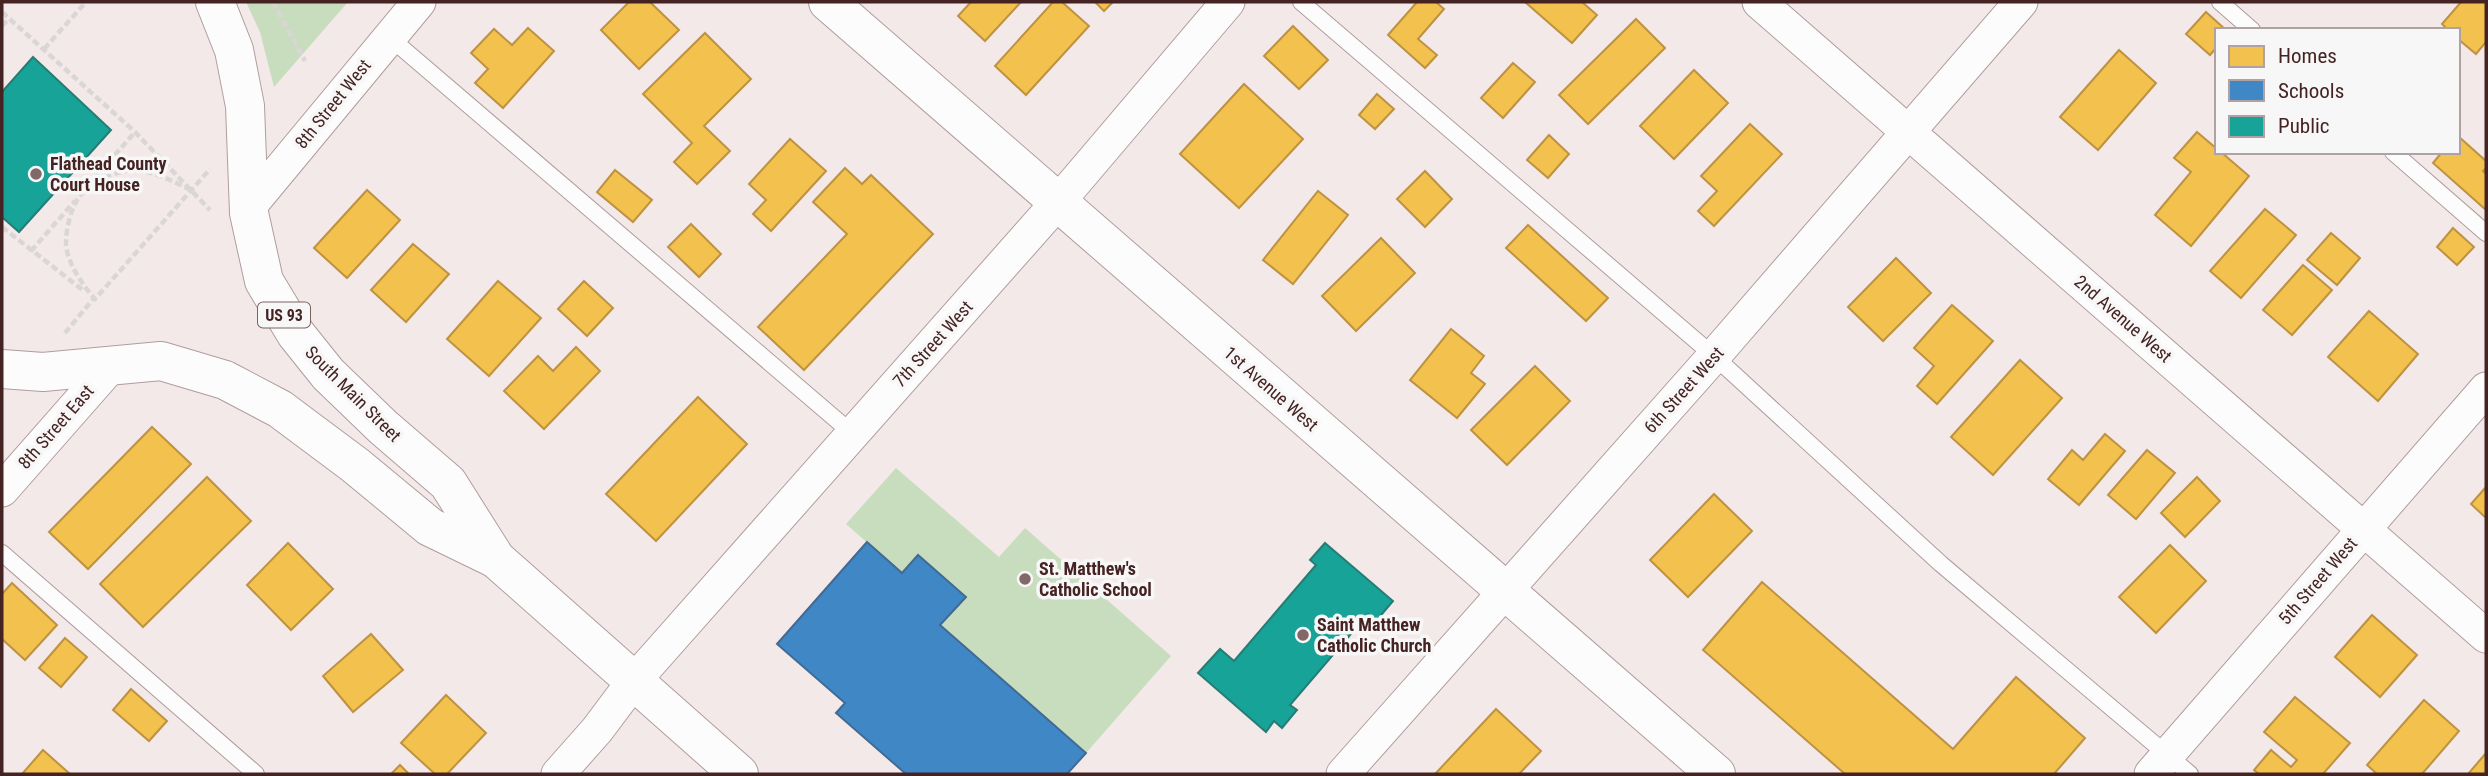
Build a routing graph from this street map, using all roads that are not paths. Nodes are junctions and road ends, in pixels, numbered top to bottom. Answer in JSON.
{"nodes":[{"id":1,"x":215,"y":2,"type":"edge"},
{"id":2,"x":419,"y":2,"type":"edge"},
{"id":3,"x":828,"y":2,"type":"edge"},
{"id":4,"x":1228,"y":2,"type":"edge"},
{"id":5,"x":1301,"y":2,"type":"edge"},
{"id":6,"x":1759,"y":2,"type":"edge"},
{"id":7,"x":2021,"y":2,"type":"edge"},
{"id":8,"x":2220,"y":2,"type":"edge"},
{"id":9,"x":2250,"y":28,"type":"edge"},
{"id":10,"x":388,"y":36,"type":"junction"},
{"id":11,"x":1908,"y":132,"type":"junction"},
{"id":12,"x":2395,"y":154,"type":"edge"},
{"id":13,"x":1058,"y":202,"type":"junction"},
{"id":14,"x":233,"y":212,"type":"junction"},
{"id":15,"x":2486,"y":233,"type":"edge"},
{"id":16,"x":1714,"y":356,"type":"junction"},
{"id":17,"x":111,"y":366,"type":"junction"},
{"id":18,"x":2,"y":369,"type":"edge"},
{"id":19,"x":2486,"y":389,"type":"edge"},
{"id":20,"x":853,"y":434,"type":"junction"},
{"id":21,"x":2,"y":489,"type":"edge"},
{"id":22,"x":2364,"y":529,"type":"junction"},
{"id":23,"x":2,"y":553,"type":"edge"},
{"id":24,"x":496,"y":559,"type":"junction"},
{"id":25,"x":1505,"y":591,"type":"junction"},
{"id":26,"x":2486,"y":636,"type":"edge"},
{"id":27,"x":633,"y":682,"type":"junction"},
{"id":28,"x":2169,"y":768,"type":"edge"},
{"id":29,"x":256,"y":774,"type":"edge"},
{"id":30,"x":558,"y":774,"type":"edge"},
{"id":31,"x":739,"y":774,"type":"edge"},
{"id":32,"x":1343,"y":774,"type":"edge"},
{"id":33,"x":1716,"y":774,"type":"edge"}],
"edges":[{"from":1,"to":14,"type":"main road","name":"South Main Street","number":"US 93"},
{"from":2,"to":10,"type":"street","name":"8th Street West"},
{"from":3,"to":13,"type":"main road","name":"1st Avenue West"},
{"from":4,"to":13,"type":"street","name":"7th Street West"},
{"from":5,"to":16,"type":"lane"},
{"from":6,"to":11,"type":"street","name":"2nd Avenue West"},
{"from":7,"to":11,"type":"street","name":"6th Street West"},
{"from":8,"to":9,"type":"lane"},
{"from":10,"to":14,"type":"street","name":"8th Street West"},
{"from":10,"to":20,"type":"lane"},
{"from":11,"to":16,"type":"street","name":"6th Street West"},
{"from":11,"to":22,"type":"street","name":"2nd Avenue West"},
{"from":12,"to":15,"type":"lane"},
{"from":13,"to":20,"type":"street","name":"7th Street West"},
{"from":13,"to":25,"type":"main road","name":"1st Avenue West"},
{"from":14,"to":24,"type":"main road","name":"South Main Street","number":"US 93"},
{"from":16,"to":25,"type":"street","name":"6th Street West"},
{"from":16,"to":28,"type":"lane"},
{"from":17,"to":18,"type":"main road","name":"South Main Street","number":"US 93"},
{"from":17,"to":21,"type":"street","name":"8th Street East"},
{"from":17,"to":24,"type":"main road","name":"South Main Street","number":"US 93"},
{"from":19,"to":22,"type":"street","name":"5th Street West"},
{"from":20,"to":27,"type":"street","name":"7th Street West"},
{"from":22,"to":26,"type":"street","name":"2nd Avenue West"},
{"from":22,"to":28,"type":"street","name":"5th Street West"},
{"from":23,"to":29,"type":"lane"},
{"from":24,"to":27,"type":"main road","name":"South Main Street","number":"US 93"},
{"from":25,"to":32,"type":"street","name":"6th Street West"},
{"from":25,"to":33,"type":"main road","name":"1st Avenue West"},
{"from":27,"to":30,"type":"street","name":"7th Street West"},
{"from":27,"to":31,"type":"main road","name":"South Main Street","number":"US 93"}]}
